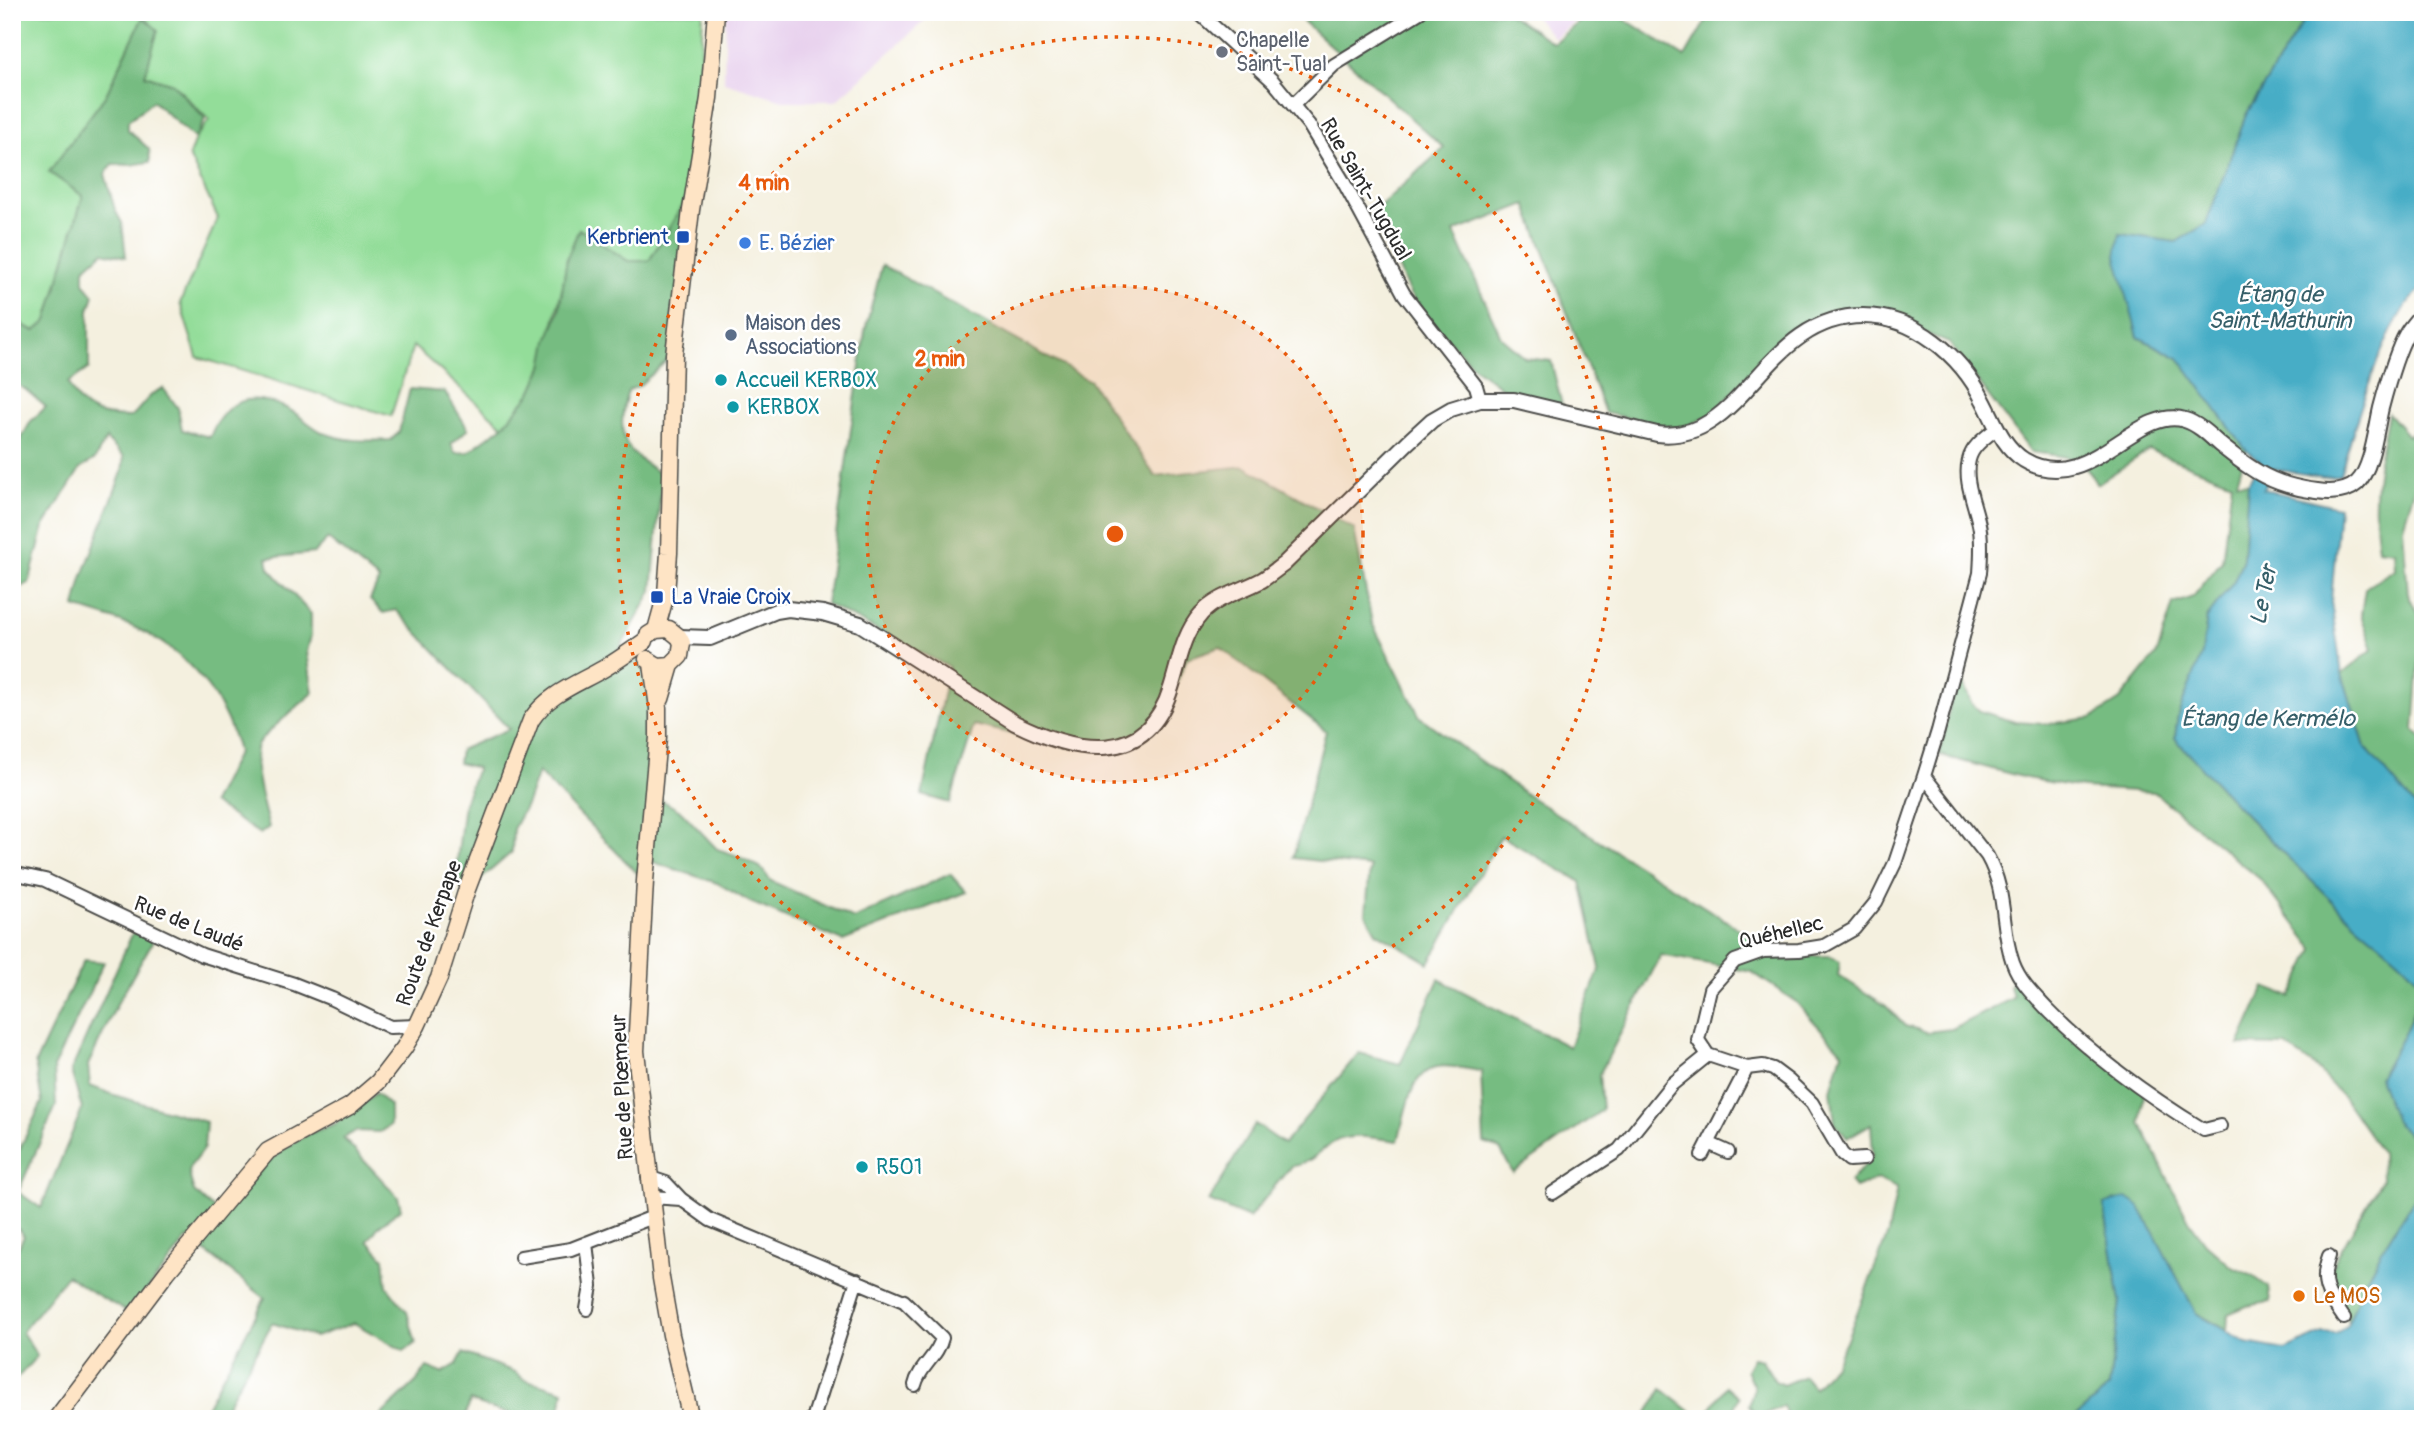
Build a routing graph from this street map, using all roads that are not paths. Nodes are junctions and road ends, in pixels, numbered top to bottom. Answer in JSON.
{"nodes":[{"id":1,"x":716,"y":12,"type":"edge"},
{"id":2,"x":1198,"y":12,"type":"edge"},
{"id":3,"x":1420,"y":12,"type":"edge"},
{"id":4,"x":1293,"y":105,"type":"junction"},
{"id":5,"x":2423,"y":312,"type":"edge"},
{"id":6,"x":1480,"y":400,"type":"junction"},
{"id":7,"x":1997,"y":428,"type":"junction"},
{"id":8,"x":666,"y":594,"type":"junction"},
{"id":9,"x":809,"y":612,"type":"junction"},
{"id":10,"x":650,"y":635,"type":"junction"},
{"id":11,"x":677,"y":635,"type":"junction"},
{"id":12,"x":649,"y":661,"type":"junction"},
{"id":13,"x":676,"y":661,"type":"junction"},
{"id":14,"x":615,"y":662,"type":"junction"},
{"id":15,"x":658,"y":708,"type":"junction"},
{"id":16,"x":1924,"y":776,"type":"junction"},
{"id":17,"x":12,"y":873,"type":"edge"},
{"id":18,"x":416,"y":1026,"type":"junction"},
{"id":19,"x":390,"y":1027,"type":"junction"},
{"id":20,"x":404,"y":1048,"type":"junction"},
{"id":21,"x":1708,"y":1055,"type":"junction"},
{"id":22,"x":1747,"y":1068,"type":"junction"},
{"id":23,"x":2220,"y":1126,"type":"dead end"},
{"id":24,"x":1708,"y":1143,"type":"junction"},
{"id":25,"x":1728,"y":1152,"type":"dead end"},
{"id":26,"x":1702,"y":1155,"type":"dead end"},
{"id":27,"x":1864,"y":1159,"type":"dead end"},
{"id":28,"x":649,"y":1177,"type":"junction"},
{"id":29,"x":1553,"y":1193,"type":"dead end"},
{"id":30,"x":650,"y":1198,"type":"junction"},
{"id":31,"x":681,"y":1199,"type":"junction"},
{"id":32,"x":653,"y":1217,"type":"junction"},
{"id":33,"x":586,"y":1243,"type":"junction"},
{"id":34,"x":2329,"y":1256,"type":"dead end"},
{"id":35,"x":521,"y":1257,"type":"dead end"},
{"id":36,"x":857,"y":1280,"type":"junction"},
{"id":37,"x":587,"y":1309,"type":"dead end"},
{"id":38,"x":2344,"y":1318,"type":"dead end"},
{"id":39,"x":915,"y":1385,"type":"dead end"},
{"id":40,"x":56,"y":1419,"type":"edge"},
{"id":41,"x":691,"y":1419,"type":"edge"},
{"id":42,"x":813,"y":1419,"type":"edge"}],
"edges":[{"from":1,"to":8,"type":"main road"},
{"from":2,"to":4,"type":"street","name":"Rue Saint-Tugdual"},
{"from":3,"to":4,"type":"street"},
{"from":4,"to":6,"type":"street","name":"Rue Saint-Tugdual"},
{"from":5,"to":7,"type":"street"},
{"from":6,"to":7,"type":"street"},
{"from":6,"to":9,"type":"street"},
{"from":7,"to":16,"type":"street","name":"Quéhellec"},
{"from":8,"to":10,"type":"main road"},
{"from":8,"to":11,"type":"main road"},
{"from":9,"to":11,"type":"street"},
{"from":9,"to":13,"type":"street"},
{"from":10,"to":11,"type":"main road"},
{"from":10,"to":12,"type":"main road"},
{"from":10,"to":14,"type":"main road","name":"Route de Kerpape"},
{"from":11,"to":13,"type":"main road"},
{"from":12,"to":13,"type":"main road"},
{"from":12,"to":14,"type":"main road","name":"Route de Kerpape"},
{"from":12,"to":15,"type":"main road","name":"Rue de Plœmeur"},
{"from":13,"to":15,"type":"main road","name":"Rue de Plœmeur"},
{"from":14,"to":18,"type":"main road","name":"Route de Kerpape"},
{"from":15,"to":28,"type":"main road","name":"Rue de Plœmeur"},
{"from":16,"to":21,"type":"street","name":"Quéhellec"},
{"from":16,"to":23,"type":"street"},
{"from":17,"to":19,"type":"street","name":"Rue de Laudé"},
{"from":18,"to":19,"type":"street","name":"Rue de Laudé"},
{"from":18,"to":20,"type":"main road","name":"Route de Kerpape"},
{"from":19,"to":20,"type":"street"},
{"from":20,"to":40,"type":"main road","name":"Route de Kerpape"},
{"from":21,"to":22,"type":"street"},
{"from":21,"to":29,"type":"street"},
{"from":22,"to":24,"type":"street"},
{"from":22,"to":27,"type":"street"},
{"from":24,"to":25,"type":"street"},
{"from":24,"to":26,"type":"street"},
{"from":28,"to":30,"type":"main road","name":"Rue de Plœmeur"},
{"from":28,"to":31,"type":"street"},
{"from":30,"to":31,"type":"street"},
{"from":30,"to":32,"type":"main road","name":"Rue de Plœmeur"},
{"from":31,"to":36,"type":"street"},
{"from":32,"to":33,"type":"street"},
{"from":32,"to":41,"type":"main road","name":"Rue de Plœmeur"},
{"from":33,"to":35,"type":"street"},
{"from":33,"to":37,"type":"street"},
{"from":34,"to":38,"type":"street"},
{"from":36,"to":39,"type":"street"},
{"from":36,"to":42,"type":"street"}]}
